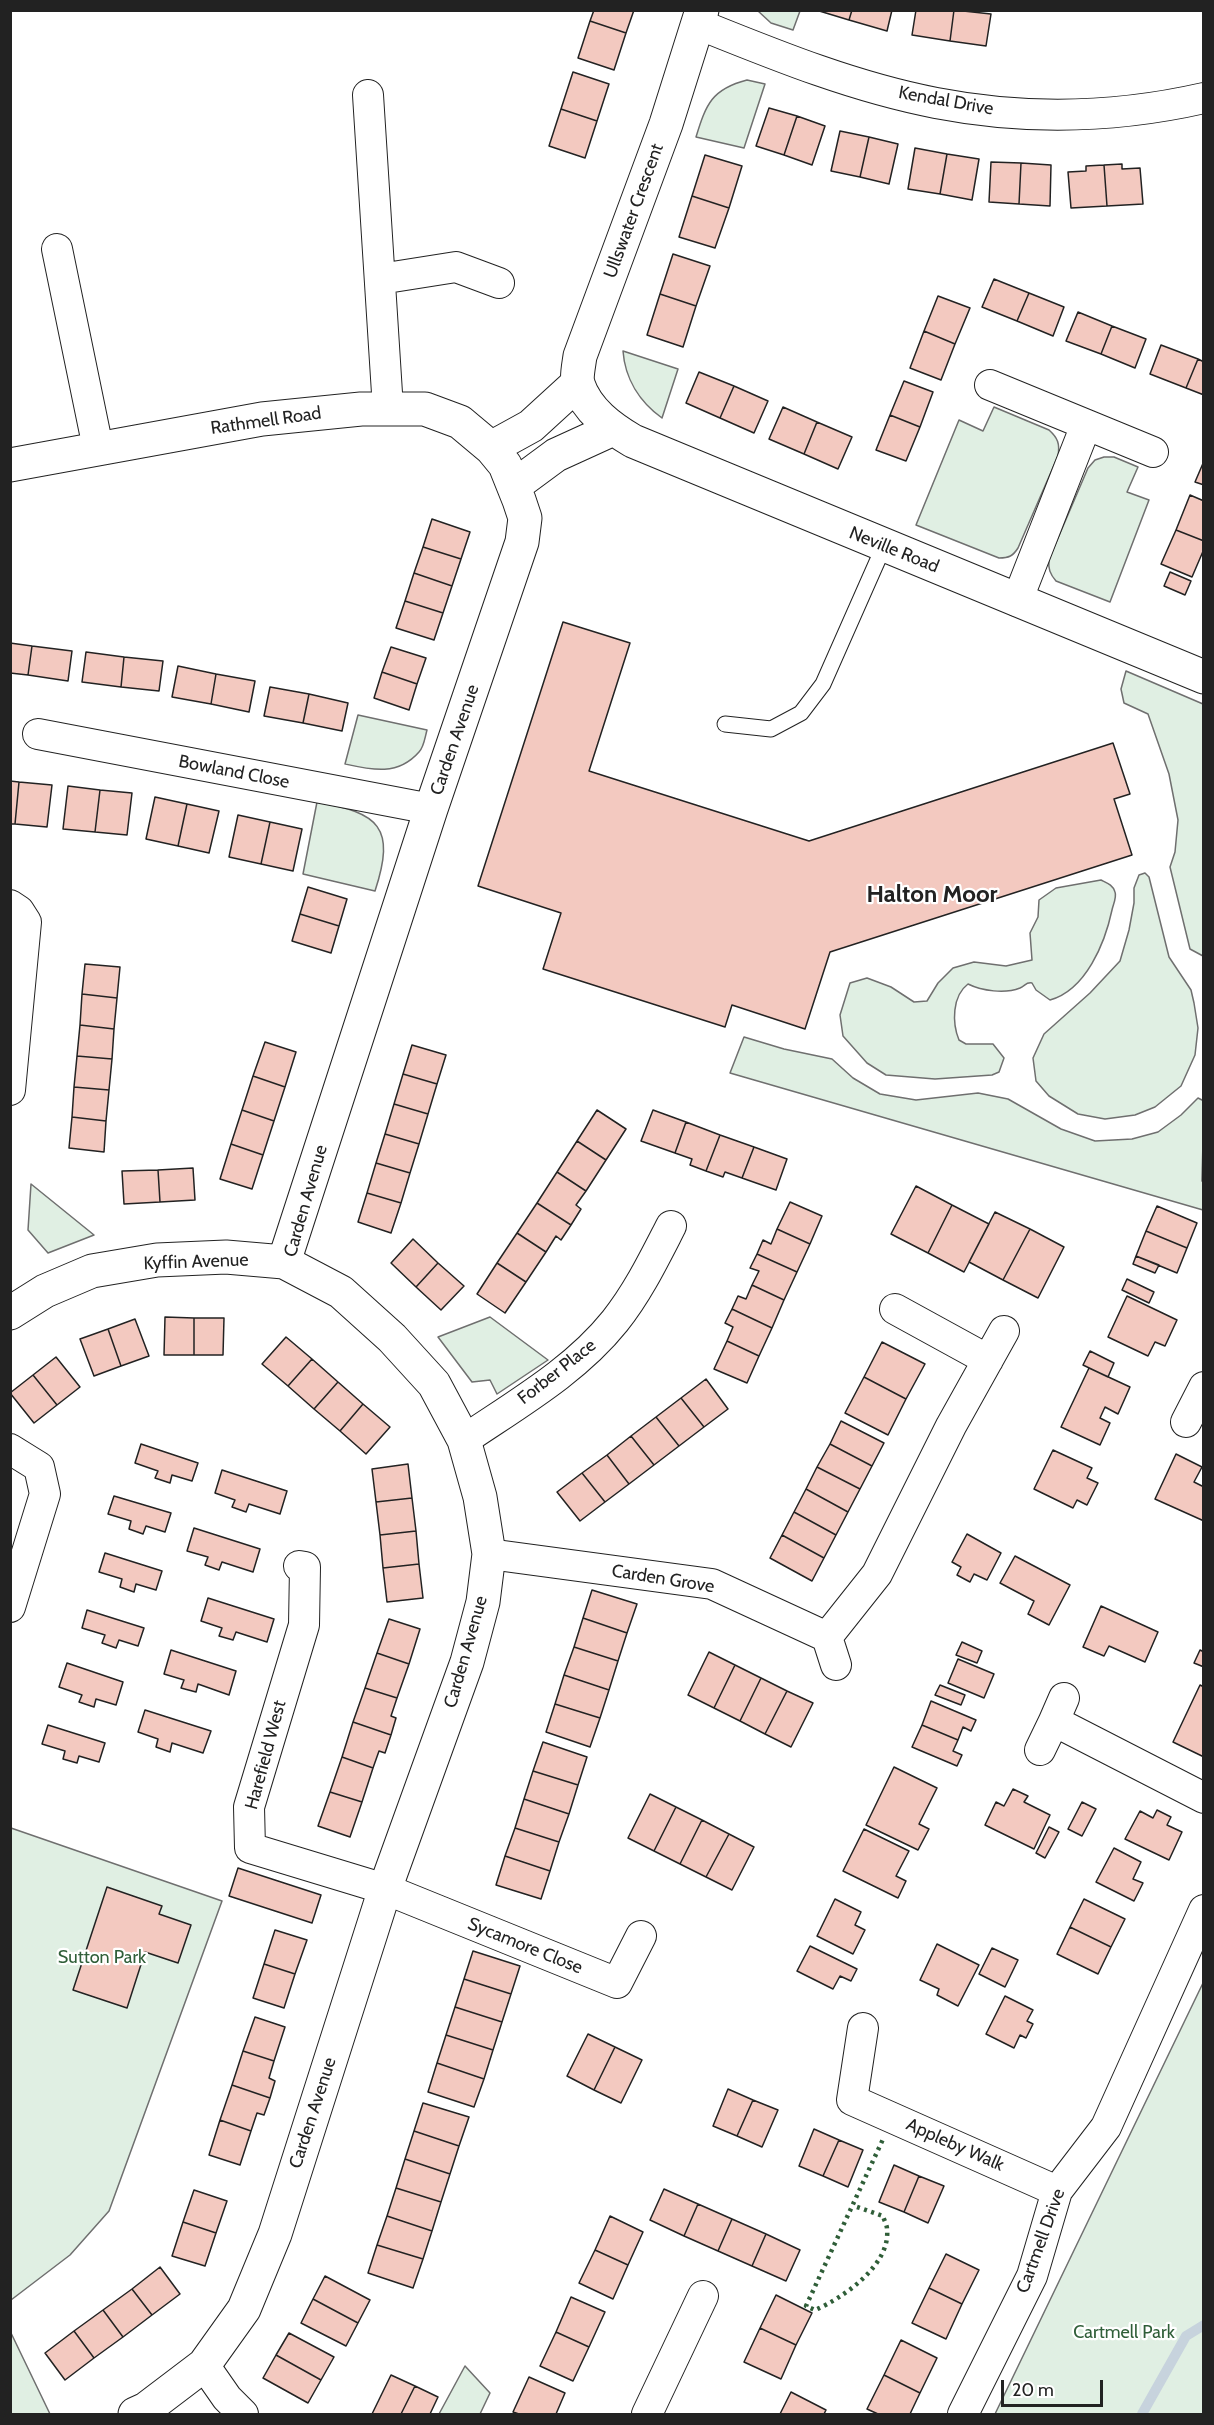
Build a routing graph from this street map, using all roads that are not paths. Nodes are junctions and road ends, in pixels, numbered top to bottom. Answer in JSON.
{"nodes":[{"id":1,"x":700,"y":17,"type":"edge"},
{"id":2,"x":368,"y":95,"type":"dead end"},
{"id":3,"x":1203,"y":98,"type":"edge"},
{"id":4,"x":57,"y":249,"type":"dead end"},
{"id":5,"x":380,"y":279,"type":"junction"},
{"id":6,"x":499,"y":283,"type":"dead end"},
{"id":7,"x":990,"y":385,"type":"dead end"},
{"id":8,"x":594,"y":407,"type":"junction"},
{"id":9,"x":388,"y":409,"type":"junction"},
{"id":10,"x":1086,"y":425,"type":"junction"},
{"id":11,"x":98,"y":448,"type":"junction"},
{"id":12,"x":1153,"y":452,"type":"dead end"},
{"id":13,"x":10,"y":465,"type":"edge"},
{"id":14,"x":503,"y":466,"type":"junction"},
{"id":15,"x":884,"y":546,"type":"junction"},
{"id":16,"x":1017,"y":601,"type":"junction"},
{"id":17,"x":1203,"y":677,"type":"edge"},
{"id":18,"x":725,"y":724,"type":"dead end"},
{"id":19,"x":38,"y":734,"type":"dead end"},
{"id":20,"x":431,"y":809,"type":"junction"},
{"id":21,"x":18,"y":914,"type":"edge"},
{"id":22,"x":10,"y":1090,"type":"edge"},
{"id":23,"x":671,"y":1226,"type":"dead end"},
{"id":24,"x":285,"y":1262,"type":"junction"},
{"id":25,"x":895,"y":1309,"type":"dead end"},
{"id":26,"x":10,"y":1313,"type":"edge"},
{"id":27,"x":1004,"y":1331,"type":"dead end"},
{"id":28,"x":988,"y":1360,"type":"junction"},
{"id":29,"x":1203,"y":1387,"type":"edge"},
{"id":30,"x":1186,"y":1422,"type":"dead end"},
{"id":31,"x":464,"y":1440,"type":"junction"},
{"id":32,"x":10,"y":1449,"type":"edge"},
{"id":33,"x":489,"y":1554,"type":"junction"},
{"id":34,"x":299,"y":1566,"type":"dead end"},
{"id":35,"x":10,"y":1607,"type":"edge"},
{"id":36,"x":1040,"y":1750,"type":"dead end"},
{"id":37,"x":1203,"y":1798,"type":"edge"},
{"id":38,"x":385,"y":1889,"type":"junction"},
{"id":39,"x":1203,"y":1910,"type":"edge"},
{"id":40,"x":641,"y":1936,"type":"dead end"},
{"id":41,"x":863,"y":2028,"type":"dead end"},
{"id":42,"x":1057,"y":2191,"type":"junction"},
{"id":43,"x":703,"y":2296,"type":"dead end"},
{"id":44,"x":204,"y":2365,"type":"junction"},
{"id":45,"x":135,"y":2415,"type":"edge"},
{"id":46,"x":243,"y":2415,"type":"edge"},
{"id":47,"x":647,"y":2415,"type":"edge"},
{"id":48,"x":963,"y":2415,"type":"edge"}],
"edges":[{"from":1,"to":3,"type":"street","name":"Kendal Drive"},
{"from":1,"to":8,"type":"street","name":"Ullswater Crescent"},
{"from":2,"to":5,"type":"street"},
{"from":4,"to":11,"type":"street"},
{"from":5,"to":6,"type":"street"},
{"from":5,"to":9,"type":"street"},
{"from":7,"to":10,"type":"street"},
{"from":8,"to":14,"type":"street"},
{"from":8,"to":14,"type":"street"},
{"from":8,"to":15,"type":"street","name":"Neville Road"},
{"from":9,"to":11,"type":"street","name":"Rathmell Road"},
{"from":9,"to":14,"type":"street","name":"Rathmell Road"},
{"from":10,"to":12,"type":"street"},
{"from":10,"to":16,"type":"street"},
{"from":11,"to":13,"type":"street","name":"Rathmell Road"},
{"from":14,"to":20,"type":"street","name":"Carden Avenue"},
{"from":15,"to":16,"type":"street","name":"Neville Road"},
{"from":15,"to":18,"type":"lane"},
{"from":16,"to":17,"type":"street","name":"Neville Road"},
{"from":19,"to":20,"type":"street","name":"Bowland Close"},
{"from":20,"to":24,"type":"street","name":"Carden Avenue"},
{"from":21,"to":22,"type":"street"},
{"from":23,"to":31,"type":"street","name":"Forber Place"},
{"from":24,"to":26,"type":"street","name":"Kyffin Avenue"},
{"from":24,"to":31,"type":"street","name":"Carden Avenue"},
{"from":25,"to":28,"type":"street"},
{"from":27,"to":28,"type":"street","name":"Carden Grove"},
{"from":28,"to":33,"type":"street","name":"Carden Grove"},
{"from":29,"to":30,"type":"street"},
{"from":31,"to":33,"type":"street","name":"Carden Avenue"},
{"from":32,"to":35,"type":"street"},
{"from":33,"to":38,"type":"street","name":"Carden Avenue"},
{"from":34,"to":38,"type":"street","name":"Harefield West"},
{"from":36,"to":37,"type":"street"},
{"from":38,"to":40,"type":"street","name":"Sycamore Close"},
{"from":38,"to":44,"type":"street","name":"Carden Avenue"},
{"from":39,"to":42,"type":"street","name":"Cartmell Drive"},
{"from":41,"to":42,"type":"street","name":"Appleby Walk"},
{"from":42,"to":48,"type":"street","name":"Cartmell Drive"},
{"from":43,"to":47,"type":"street"},
{"from":44,"to":45,"type":"street","name":"Carden Avenue"},
{"from":44,"to":46,"type":"street"}]}
